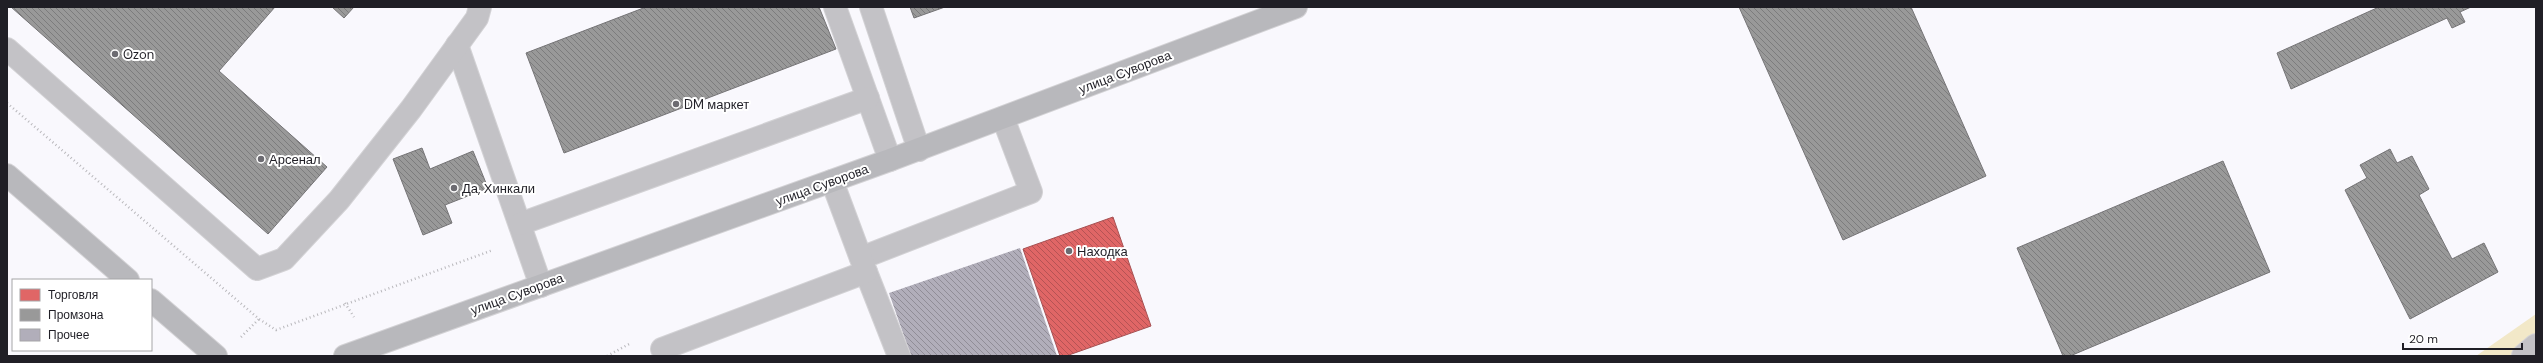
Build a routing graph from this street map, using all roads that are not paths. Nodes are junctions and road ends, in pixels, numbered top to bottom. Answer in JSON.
{"nodes":[{"id":1,"x":480,"y":7,"type":"edge"},
{"id":2,"x":835,"y":7,"type":"edge"},
{"id":3,"x":871,"y":7,"type":"edge"},
{"id":4,"x":1296,"y":7,"type":"edge"},
{"id":5,"x":457,"y":45,"type":"junction"},
{"id":6,"x":7,"y":49,"type":"edge"},
{"id":7,"x":868,"y":98,"type":"junction"},
{"id":8,"x":1002,"y":118,"type":"junction"},
{"id":9,"x":919,"y":150,"type":"junction"},
{"id":10,"x":890,"y":160,"type":"junction"},
{"id":11,"x":7,"y":175,"type":"edge"},
{"id":12,"x":832,"y":181,"type":"junction"},
{"id":13,"x":520,"y":224,"type":"junction"},
{"id":14,"x":863,"y":265,"type":"junction"},
{"id":15,"x":127,"y":279,"type":"edge"},
{"id":16,"x":541,"y":286,"type":"junction"},
{"id":17,"x":152,"y":301,"type":"edge"},
{"id":18,"x":2536,"y":345,"type":"edge"},
{"id":19,"x":662,"y":349,"type":"dead end"},
{"id":20,"x":216,"y":356,"type":"edge"},
{"id":21,"x":345,"y":356,"type":"edge"},
{"id":22,"x":899,"y":356,"type":"edge"},
{"id":23,"x":2523,"y":356,"type":"edge"}],
"edges":[{"from":1,"to":5,"type":"lane"},
{"from":2,"to":7,"type":"lane"},
{"from":3,"to":9,"type":"lane"},
{"from":4,"to":8,"type":"street","name":"улица Суворова"},
{"from":5,"to":6,"type":"lane"},
{"from":5,"to":13,"type":"lane"},
{"from":7,"to":10,"type":"lane"},
{"from":7,"to":13,"type":"lane"},
{"from":8,"to":9,"type":"street","name":"улица Суворова"},
{"from":8,"to":14,"type":"lane"},
{"from":9,"to":10,"type":"street","name":"улица Суворова"},
{"from":10,"to":12,"type":"street","name":"улица Суворова"},
{"from":11,"to":15,"type":"street"},
{"from":12,"to":14,"type":"lane"},
{"from":12,"to":16,"type":"street","name":"улица Суворова"},
{"from":13,"to":16,"type":"lane"},
{"from":14,"to":19,"type":"lane"},
{"from":14,"to":22,"type":"lane"},
{"from":16,"to":21,"type":"street","name":"улица Суворова"},
{"from":17,"to":20,"type":"street"},
{"from":18,"to":23,"type":"lane"}]}
